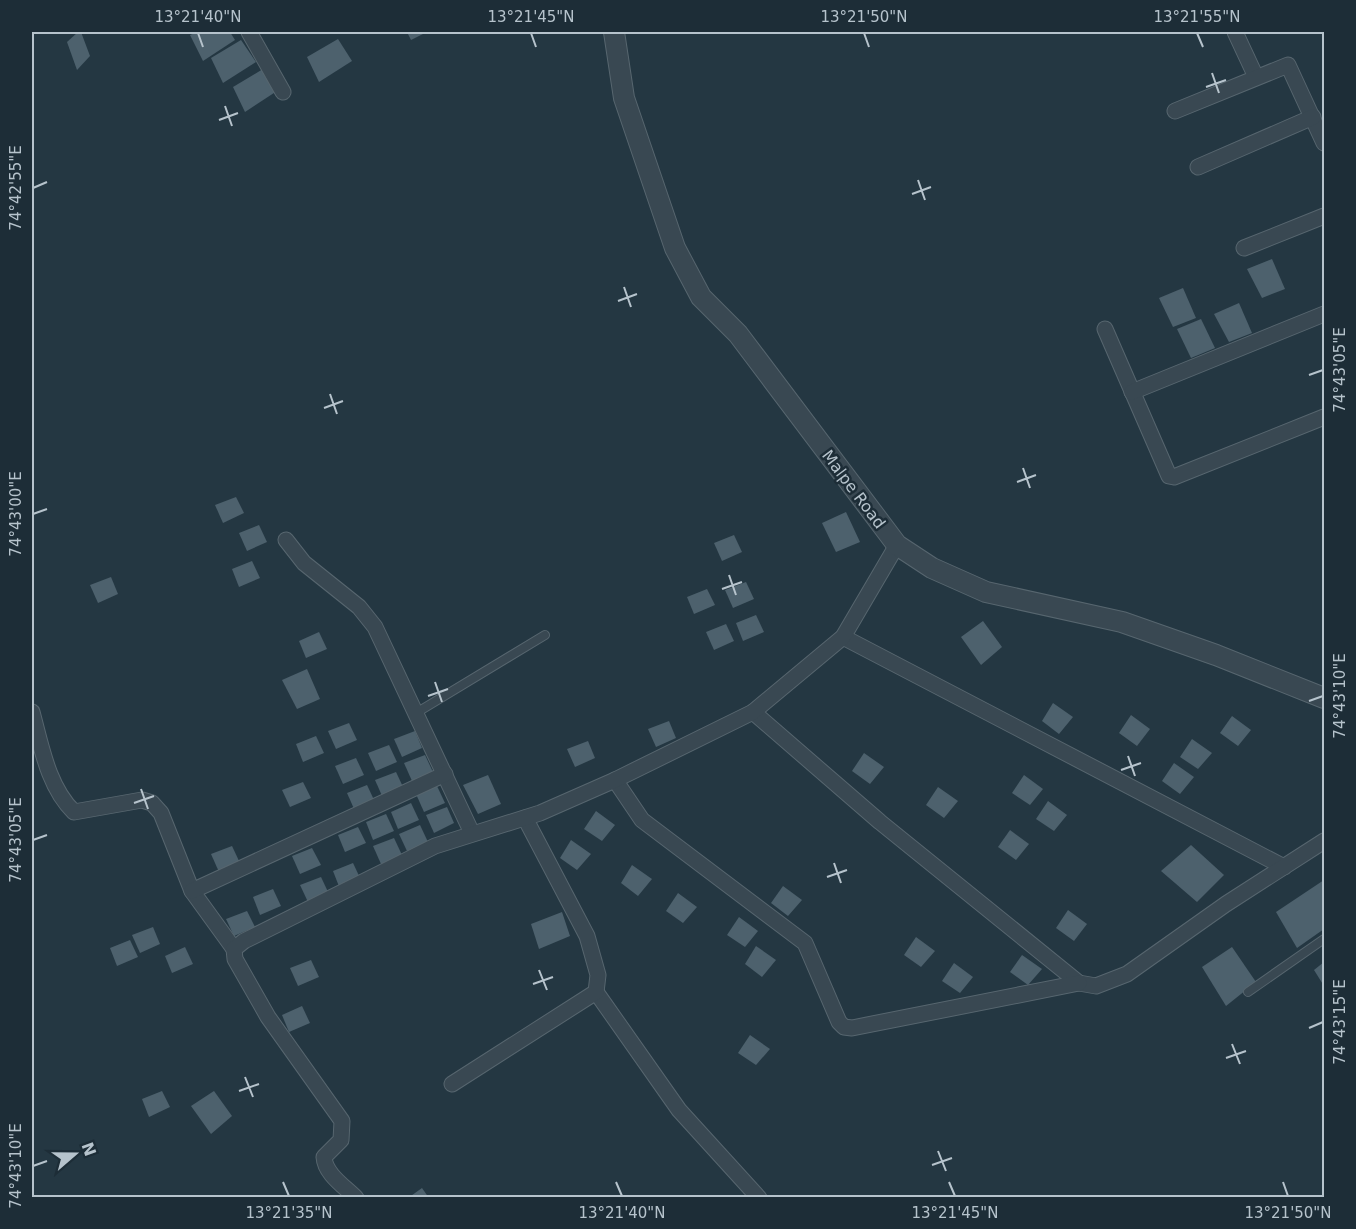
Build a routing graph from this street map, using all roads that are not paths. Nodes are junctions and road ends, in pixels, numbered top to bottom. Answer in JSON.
{"nodes":[{"id":1,"x":249,"y":32,"type":"edge"},
{"id":2,"x":614,"y":32,"type":"edge"},
{"id":3,"x":1235,"y":32,"type":"edge"},
{"id":4,"x":1256,"y":77,"type":"junction"},
{"id":5,"x":283,"y":92,"type":"dead end"},
{"id":6,"x":1175,"y":111,"type":"dead end"},
{"id":7,"x":1313,"y":117,"type":"junction"},
{"id":8,"x":1324,"y":143,"type":"edge"},
{"id":9,"x":1198,"y":167,"type":"dead end"},
{"id":10,"x":1324,"y":216,"type":"edge"},
{"id":11,"x":1244,"y":248,"type":"dead end"},
{"id":12,"x":1324,"y":314,"type":"edge"},
{"id":13,"x":1105,"y":329,"type":"dead end"},
{"id":14,"x":1132,"y":392,"type":"junction"},
{"id":15,"x":1324,"y":417,"type":"edge"},
{"id":16,"x":286,"y":540,"type":"dead end"},
{"id":17,"x":897,"y":545,"type":"junction"},
{"id":18,"x":545,"y":635,"type":"dead end"},
{"id":19,"x":843,"y":638,"type":"junction"},
{"id":20,"x":1324,"y":698,"type":"edge"},
{"id":21,"x":32,"y":712,"type":"edge"},
{"id":22,"x":753,"y":712,"type":"junction"},
{"id":23,"x":416,"y":713,"type":"junction"},
{"id":24,"x":445,"y":774,"type":"junction"},
{"id":25,"x":615,"y":780,"type":"junction"},
{"id":26,"x":525,"y":818,"type":"junction"},
{"id":27,"x":472,"y":833,"type":"junction"},
{"id":28,"x":1324,"y":841,"type":"edge"},
{"id":29,"x":1284,"y":867,"type":"junction"},
{"id":30,"x":192,"y":891,"type":"junction"},
{"id":31,"x":1324,"y":939,"type":"edge"},
{"id":32,"x":234,"y":949,"type":"junction"},
{"id":33,"x":1079,"y":983,"type":"junction"},
{"id":34,"x":596,"y":992,"type":"junction"},
{"id":35,"x":1248,"y":992,"type":"dead end"},
{"id":36,"x":452,"y":1084,"type":"dead end"},
{"id":37,"x":356,"y":1197,"type":"edge"},
{"id":38,"x":759,"y":1197,"type":"edge"}],
"edges":[{"from":1,"to":5,"type":"street"},
{"from":2,"to":17,"type":"street","name":"Malpe Road"},
{"from":3,"to":4,"type":"street"},
{"from":4,"to":6,"type":"street"},
{"from":4,"to":7,"type":"street"},
{"from":7,"to":8,"type":"street"},
{"from":7,"to":9,"type":"street"},
{"from":10,"to":11,"type":"street"},
{"from":12,"to":14,"type":"street"},
{"from":13,"to":14,"type":"street"},
{"from":14,"to":15,"type":"street"},
{"from":16,"to":23,"type":"street"},
{"from":17,"to":19,"type":"street"},
{"from":17,"to":20,"type":"street","name":"Malpe Road"},
{"from":18,"to":23,"type":"lane"},
{"from":19,"to":22,"type":"street"},
{"from":19,"to":29,"type":"street"},
{"from":21,"to":30,"type":"street"},
{"from":22,"to":25,"type":"street"},
{"from":22,"to":33,"type":"street"},
{"from":23,"to":24,"type":"street"},
{"from":24,"to":27,"type":"street"},
{"from":24,"to":30,"type":"street"},
{"from":25,"to":26,"type":"street"},
{"from":25,"to":33,"type":"street"},
{"from":26,"to":27,"type":"street"},
{"from":26,"to":34,"type":"street"},
{"from":27,"to":32,"type":"street"},
{"from":28,"to":29,"type":"street"},
{"from":29,"to":33,"type":"street"},
{"from":30,"to":32,"type":"street"},
{"from":31,"to":35,"type":"lane"},
{"from":32,"to":37,"type":"street"},
{"from":34,"to":36,"type":"street"},
{"from":34,"to":38,"type":"street"}]}
